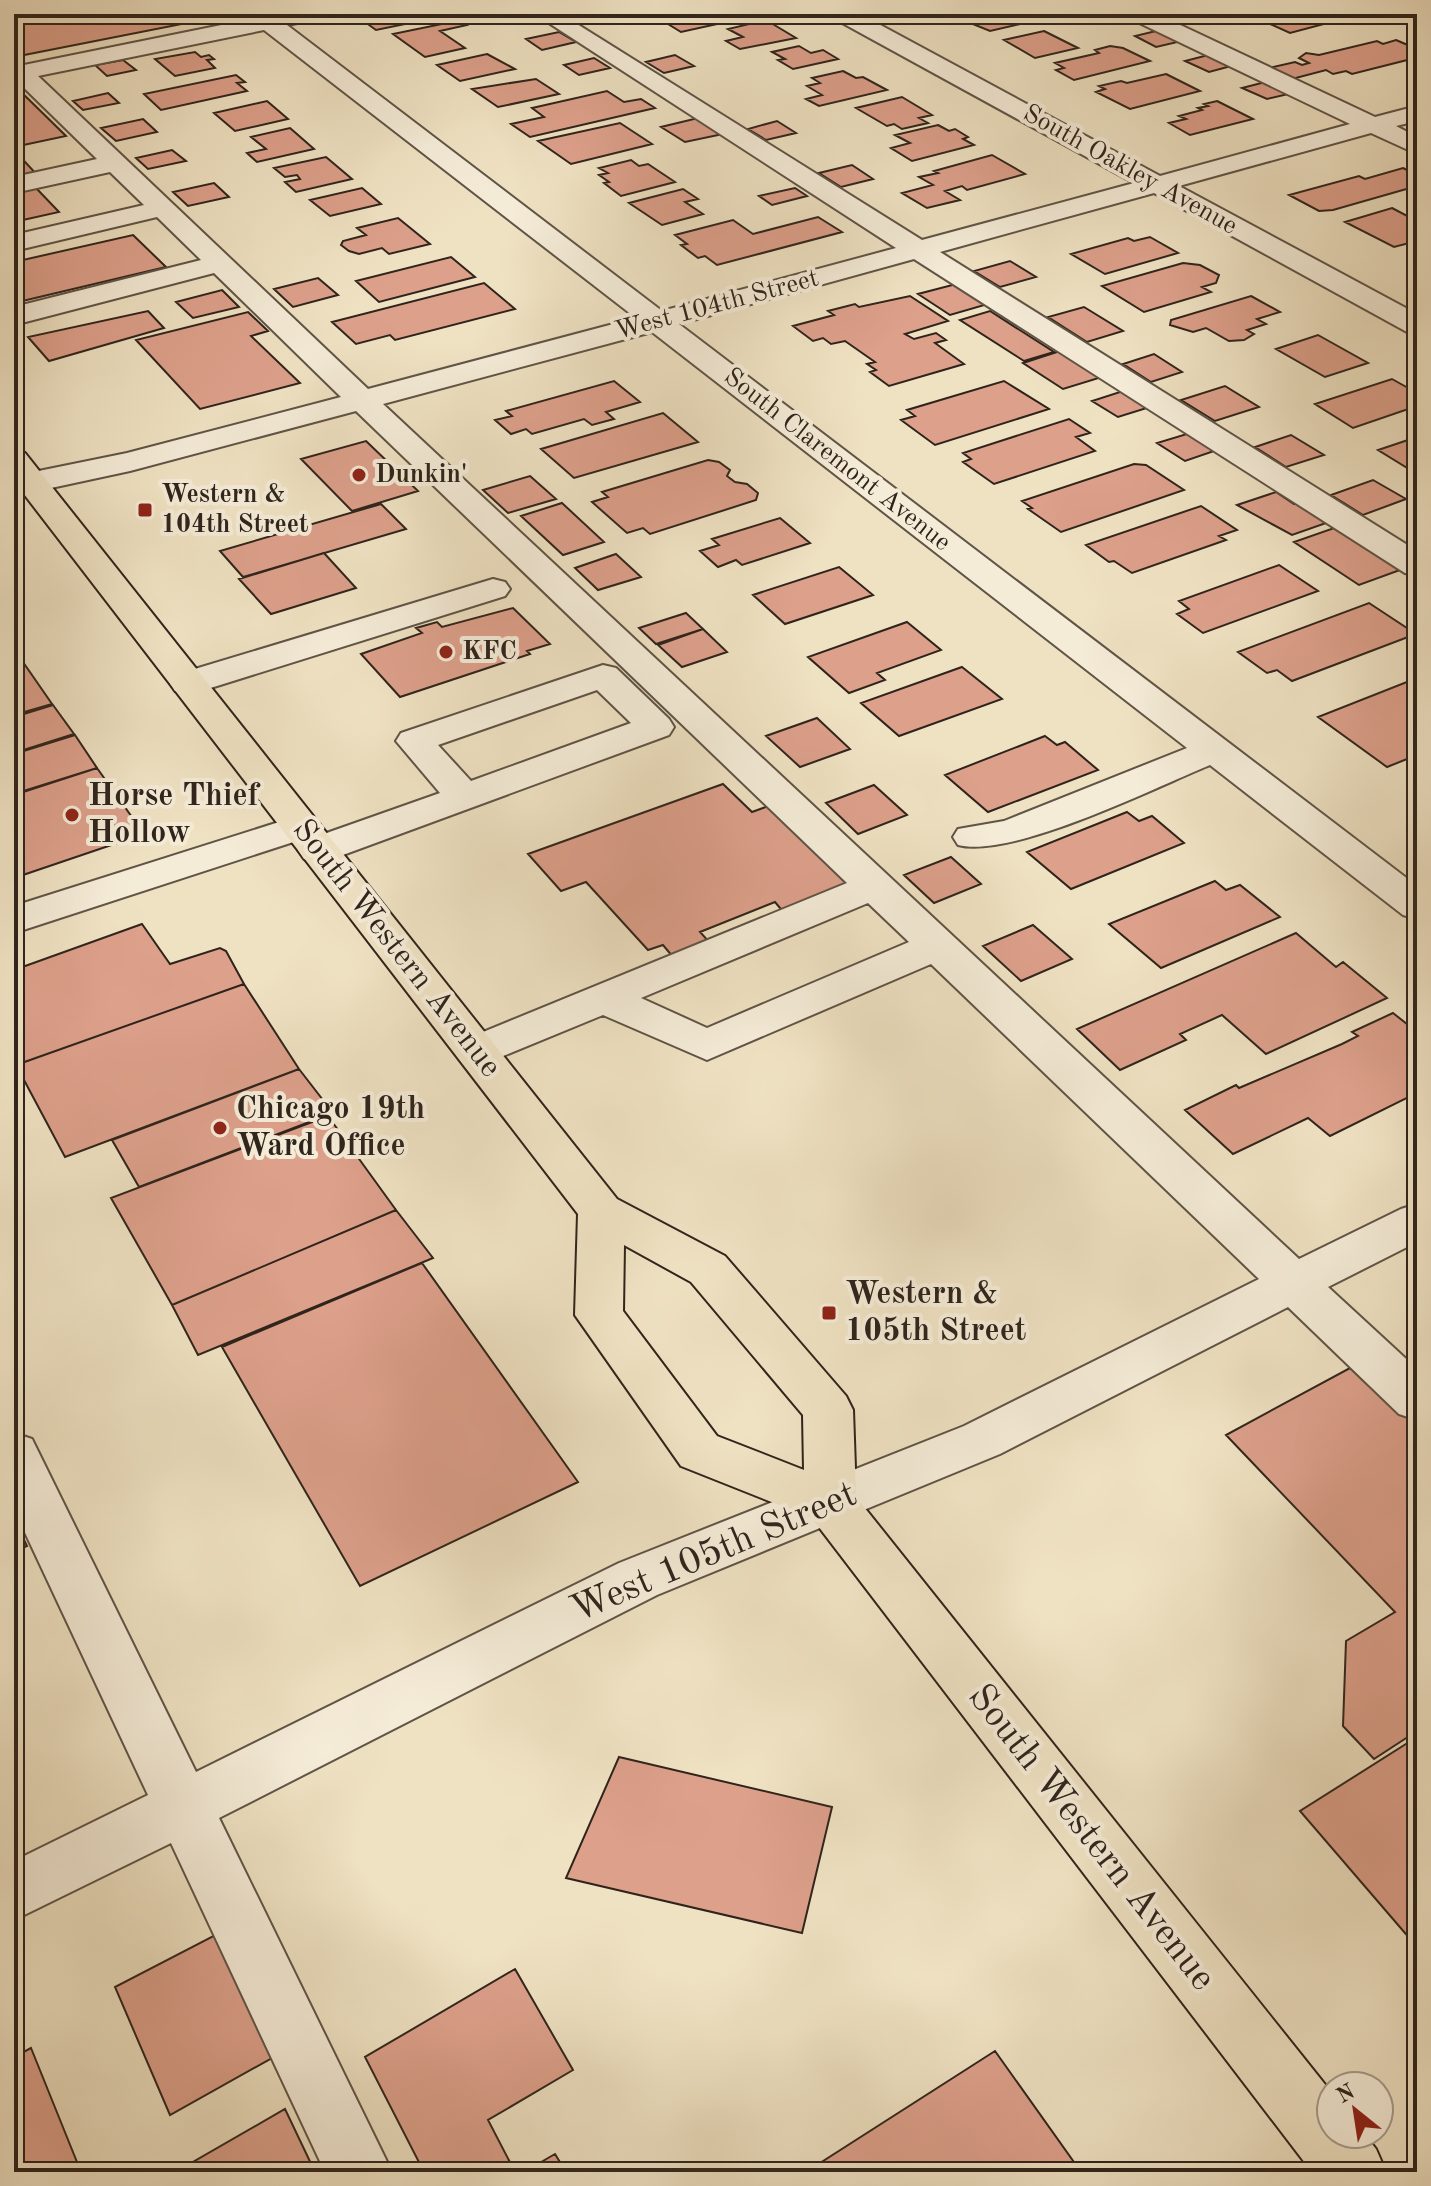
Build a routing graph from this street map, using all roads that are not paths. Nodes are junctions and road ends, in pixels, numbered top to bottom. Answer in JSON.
{"nodes":[{"id":1,"x":310,"y":14,"type":"edge"},
{"id":2,"x":546,"y":14,"type":"edge"},
{"id":3,"x":843,"y":14,"type":"edge"},
{"id":4,"x":1139,"y":14,"type":"edge"},
{"id":5,"x":263,"y":18,"type":"edge"},
{"id":6,"x":1417,"y":113,"type":"edge"},
{"id":7,"x":1373,"y":125,"type":"junction"},
{"id":8,"x":1417,"y":146,"type":"edge"},
{"id":9,"x":116,"y":163,"type":"junction"},
{"id":10,"x":1157,"y":184,"type":"junction"},
{"id":11,"x":14,"y":185,"type":"edge"},
{"id":12,"x":163,"y":208,"type":"junction"},
{"id":13,"x":14,"y":243,"type":"edge"},
{"id":14,"x":918,"y":250,"type":"junction"},
{"id":15,"x":220,"y":263,"type":"junction"},
{"id":16,"x":14,"y":316,"type":"edge"},
{"id":17,"x":658,"y":322,"type":"junction"},
{"id":18,"x":1417,"y":326,"type":"edge"},
{"id":19,"x":362,"y":400,"type":"junction"},
{"id":20,"x":20,"y":476,"type":"edge"},
{"id":21,"x":1417,"y":566,"type":"edge"},
{"id":22,"x":493,"y":589,"type":"dead end"},
{"id":23,"x":188,"y":683,"type":"junction"},
{"id":24,"x":1214,"y":750,"type":"junction"},
{"id":25,"x":464,"y":797,"type":"junction"},
{"id":26,"x":972,"y":837,"type":"dead end"},
{"id":27,"x":309,"y":838,"type":"junction"},
{"id":28,"x":874,"y":886,"type":"junction"},
{"id":29,"x":1417,"y":906,"type":"edge"},
{"id":30,"x":14,"y":920,"type":"edge"},
{"id":31,"x":937,"y":946,"type":"junction"},
{"id":32,"x":603,"y":998,"type":"junction"},
{"id":33,"x":476,"y":1051,"type":"junction"},
{"id":34,"x":601,"y":1211,"type":"junction"},
{"id":35,"x":1417,"y":1221,"type":"edge"},
{"id":36,"x":1293,"y":1283,"type":"junction"},
{"id":37,"x":1417,"y":1400,"type":"edge"},
{"id":38,"x":14,"y":1454,"type":"edge"},
{"id":39,"x":830,"y":1503,"type":"junction"},
{"id":40,"x":183,"y":1807,"type":"junction"},
{"id":41,"x":14,"y":1892,"type":"edge"},
{"id":42,"x":359,"y":2172,"type":"edge"},
{"id":43,"x":1353,"y":2172,"type":"edge"}],
"edges":[{"from":1,"to":5,"type":"street"},
{"from":2,"to":14,"type":"street"},
{"from":3,"to":10,"type":"street","name":"South Oakley Avenue"},
{"from":4,"to":7,"type":"street"},
{"from":5,"to":9,"type":"street"},
{"from":5,"to":17,"type":"street","name":"South Claremont Avenue"},
{"from":6,"to":7,"type":"street","name":"West 104th Street"},
{"from":7,"to":8,"type":"street"},
{"from":7,"to":10,"type":"street","name":"West 104th Street"},
{"from":9,"to":11,"type":"street"},
{"from":9,"to":12,"type":"street"},
{"from":10,"to":14,"type":"street","name":"West 104th Street"},
{"from":10,"to":18,"type":"street","name":"South Oakley Avenue"},
{"from":12,"to":13,"type":"street"},
{"from":12,"to":15,"type":"street"},
{"from":14,"to":17,"type":"street","name":"West 104th Street"},
{"from":14,"to":21,"type":"street"},
{"from":15,"to":16,"type":"street"},
{"from":15,"to":19,"type":"street"},
{"from":17,"to":19,"type":"street","name":"West 104th Street"},
{"from":17,"to":24,"type":"street","name":"South Claremont Avenue"},
{"from":19,"to":20,"type":"street","name":"West 104th Street"},
{"from":19,"to":28,"type":"street"},
{"from":20,"to":23,"type":"main road","name":"South Western Avenue"},
{"from":22,"to":23,"type":"street"},
{"from":23,"to":27,"type":"main road","name":"South Western Avenue"},
{"from":24,"to":26,"type":"street"},
{"from":24,"to":29,"type":"street","name":"South Claremont Avenue"},
{"from":25,"to":25,"type":"street"},
{"from":25,"to":27,"type":"street"},
{"from":27,"to":30,"type":"street"},
{"from":27,"to":33,"type":"main road","name":"South Western Avenue"},
{"from":28,"to":31,"type":"street"},
{"from":28,"to":32,"type":"street"},
{"from":31,"to":32,"type":"street"},
{"from":31,"to":36,"type":"street"},
{"from":32,"to":33,"type":"street"},
{"from":33,"to":34,"type":"main road","name":"South Western Avenue"},
{"from":34,"to":39,"type":"main road","name":"South Western Avenue"},
{"from":34,"to":39,"type":"main road"},
{"from":35,"to":36,"type":"street","name":"West 105th Street"},
{"from":36,"to":37,"type":"street"},
{"from":36,"to":39,"type":"street","name":"West 105th Street"},
{"from":38,"to":40,"type":"street"},
{"from":39,"to":40,"type":"street","name":"West 105th Street"},
{"from":39,"to":43,"type":"main road","name":"South Western Avenue"},
{"from":40,"to":41,"type":"street","name":"West 105th Street"},
{"from":40,"to":42,"type":"street"}]}
